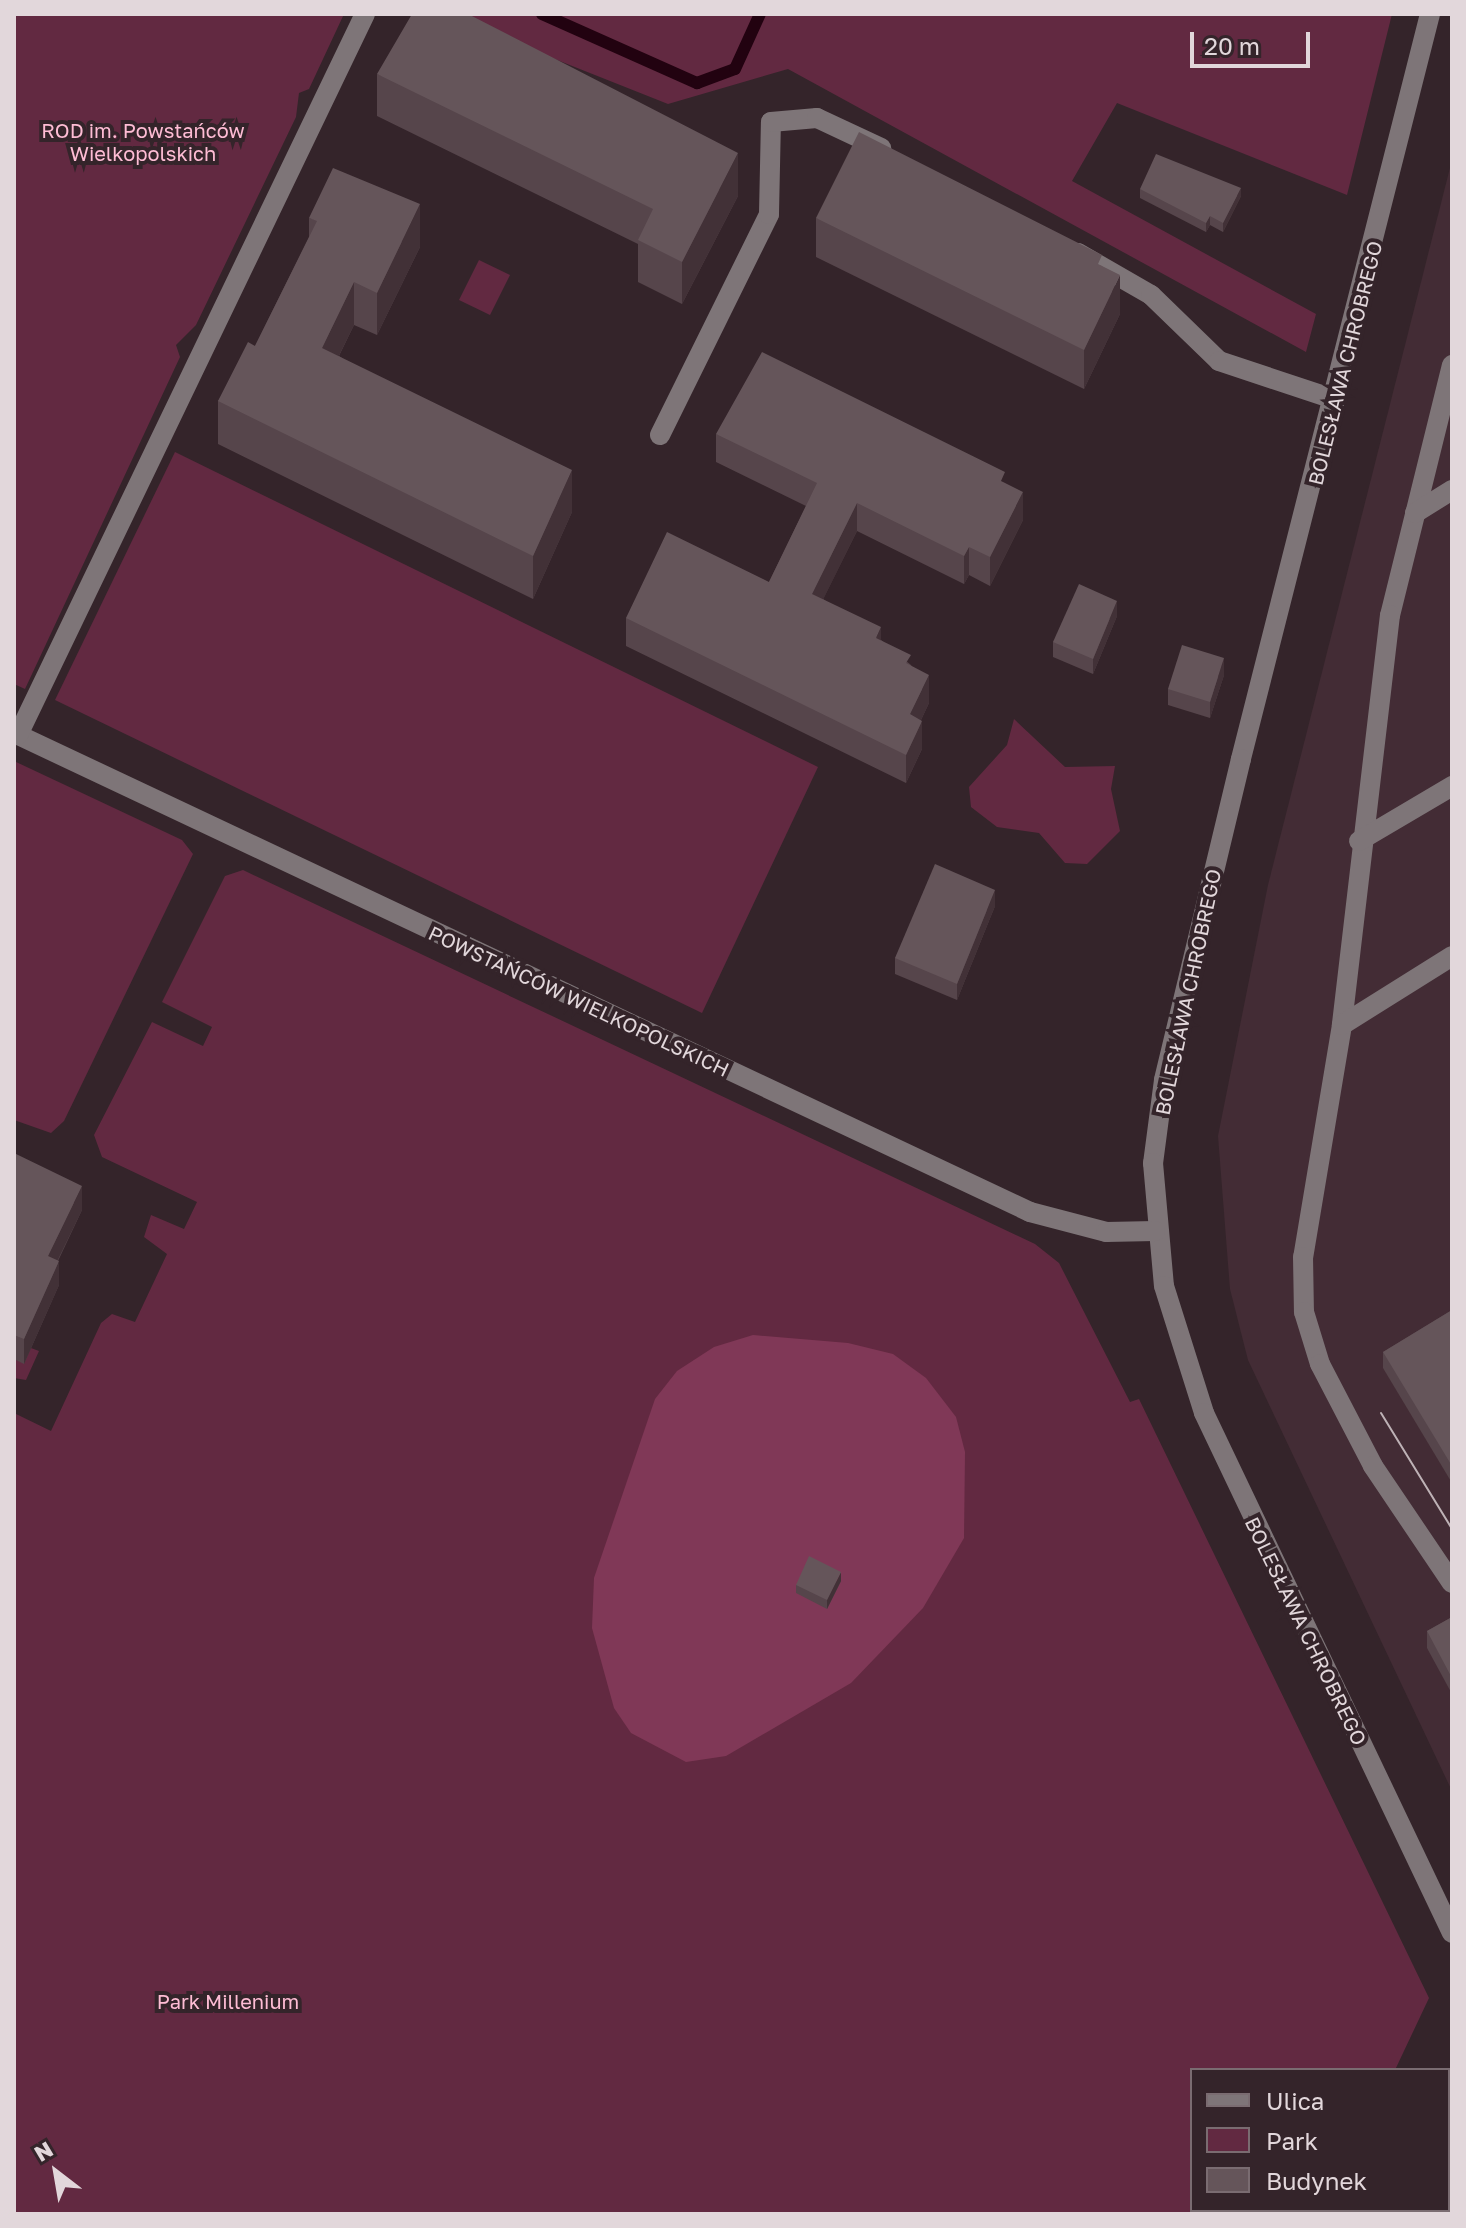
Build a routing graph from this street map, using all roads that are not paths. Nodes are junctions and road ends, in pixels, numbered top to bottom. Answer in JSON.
{"nodes":[{"id":1,"x":365,"y":14,"type":"edge"},
{"id":2,"x":1430,"y":14,"type":"edge"},
{"id":3,"x":899,"y":157,"type":"edge"},
{"id":4,"x":1062,"y":245,"type":"edge"},
{"id":5,"x":1452,"y":365,"type":"edge"},
{"id":6,"x":1336,"y":400,"type":"junction"},
{"id":7,"x":660,"y":435,"type":"dead end"},
{"id":8,"x":1452,"y":490,"type":"edge"},
{"id":9,"x":1415,"y":513,"type":"junction"},
{"id":10,"x":16,"y":734,"type":"edge"},
{"id":11,"x":1452,"y":786,"type":"edge"},
{"id":12,"x":1359,"y":841,"type":"junction"},
{"id":13,"x":1452,"y":956,"type":"edge"},
{"id":14,"x":1342,"y":1025,"type":"junction"},
{"id":15,"x":1155,"y":1231,"type":"junction"},
{"id":16,"x":1452,"y":1583,"type":"edge"},
{"id":17,"x":1452,"y":1933,"type":"edge"}],
"edges":[{"from":1,"to":10,"type":"street"},
{"from":2,"to":6,"type":"street","name":"BOLESŁAWA CHROBREGO"},
{"from":3,"to":7,"type":"street"},
{"from":4,"to":6,"type":"street"},
{"from":5,"to":9,"type":"street"},
{"from":6,"to":15,"type":"street","name":"BOLESŁAWA CHROBREGO"},
{"from":8,"to":9,"type":"street"},
{"from":9,"to":12,"type":"street"},
{"from":10,"to":15,"type":"street","name":"POWSTAŃCÓW WIELKOPOLSKICH"},
{"from":11,"to":12,"type":"street"},
{"from":12,"to":14,"type":"street"},
{"from":13,"to":14,"type":"street"},
{"from":14,"to":16,"type":"street"},
{"from":15,"to":17,"type":"street","name":"BOLESŁAWA CHROBREGO"}]}
